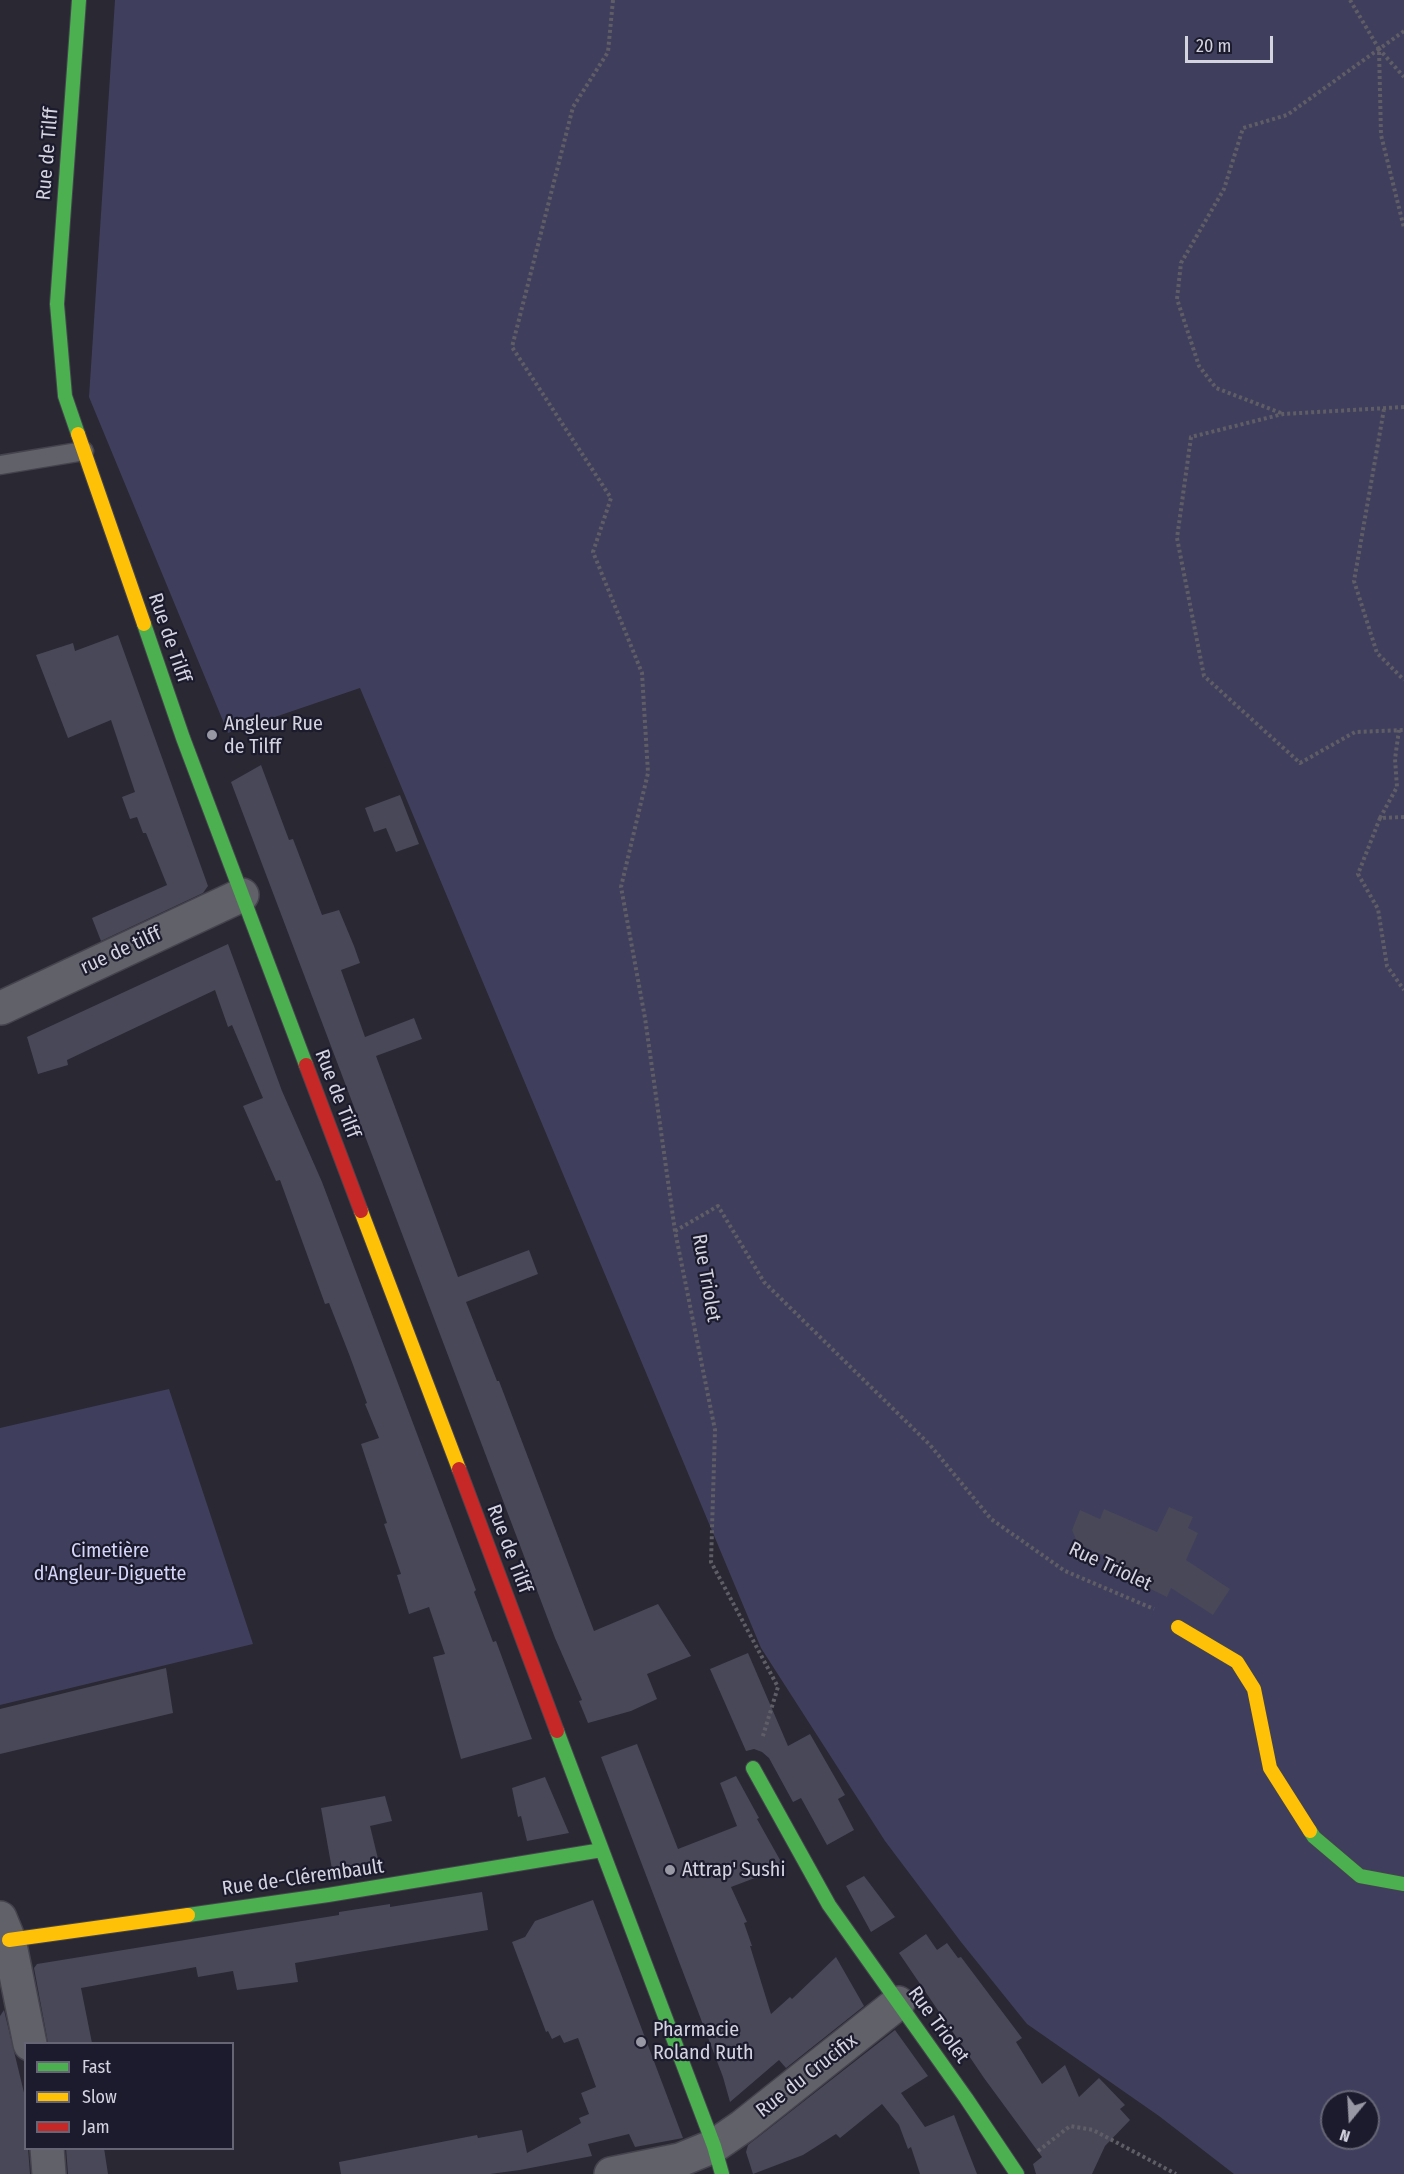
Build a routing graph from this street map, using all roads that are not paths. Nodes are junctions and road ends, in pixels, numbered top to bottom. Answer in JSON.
{"nodes":[{"id":1,"x":79,"y":0,"type":"edge"},
{"id":2,"x":84,"y":451,"type":"junction"},
{"id":3,"x":0,"y":465,"type":"edge"},
{"id":4,"x":242,"y":895,"type":"junction"},
{"id":5,"x":1,"y":1008,"type":"edge"},
{"id":6,"x":1178,"y":1627,"type":"road end"},
{"id":7,"x":753,"y":1768,"type":"road end"},
{"id":8,"x":602,"y":1850,"type":"junction"},
{"id":9,"x":1404,"y":1884,"type":"edge"},
{"id":10,"x":5,"y":1929,"type":"edge"},
{"id":11,"x":898,"y":2003,"type":"junction"},
{"id":12,"x":30,"y":2042,"type":"edge"},
{"id":13,"x":47,"y":2150,"type":"edge"},
{"id":14,"x":718,"y":2160,"type":"edge"},
{"id":15,"x":1014,"y":2172,"type":"edge"},
{"id":16,"x":49,"y":2174,"type":"edge"},
{"id":17,"x":615,"y":2174,"type":"edge"}],
"edges":[{"from":1,"to":2,"type":"main road","name":"Rue de Tilff"},
{"from":2,"to":3,"type":"lane"},
{"from":2,"to":4,"type":"main road","name":"Rue de Tilff"},
{"from":4,"to":5,"type":"street","name":"rue de tilff"},
{"from":4,"to":8,"type":"main road","name":"Rue de Tilff"},
{"from":6,"to":9,"type":"main road"},
{"from":7,"to":11,"type":"main road","name":"Rue Triolet"},
{"from":8,"to":10,"type":"main road","name":"Rue de-Clérembault"},
{"from":8,"to":14,"type":"main road","name":"Rue de Tilff"},
{"from":10,"to":12,"type":"street"},
{"from":11,"to":14,"type":"street","name":"Rue du Crucifix"},
{"from":11,"to":15,"type":"main road","name":"Rue Triolet"},
{"from":13,"to":16,"type":"street"},
{"from":14,"to":17,"type":"street","name":"Rue du Crucifix"}]}
